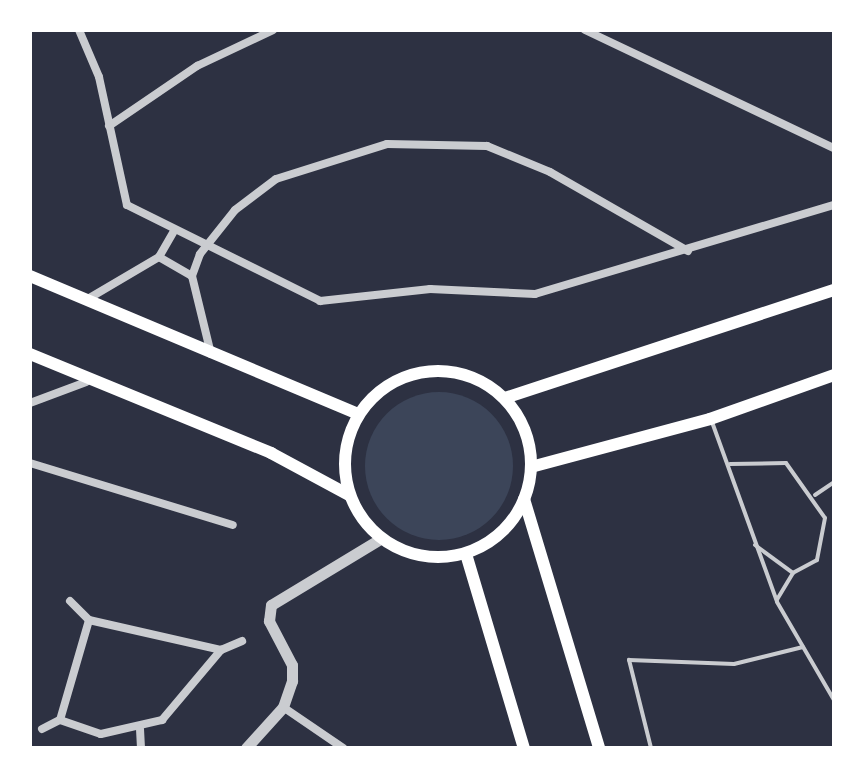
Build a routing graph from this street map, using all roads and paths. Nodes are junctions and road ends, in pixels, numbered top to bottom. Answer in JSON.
{"nodes":[{"id":1,"x":79,"y":30,"type":"edge"},
{"id":2,"x":273,"y":30,"type":"edge"},
{"id":3,"x":585,"y":30,"type":"edge"},
{"id":4,"x":109,"y":126,"type":"junction"},
{"id":5,"x":834,"y":148,"type":"edge"},
{"id":6,"x":834,"y":205,"type":"edge"},
{"id":7,"x":174,"y":231,"type":"junction"},
{"id":8,"x":209,"y":243,"type":"junction"},
{"id":9,"x":688,"y":251,"type":"junction"},
{"id":10,"x":159,"y":257,"type":"junction"},
{"id":11,"x":30,"y":276,"type":"edge"},
{"id":12,"x":192,"y":276,"type":"junction"},
{"id":13,"x":834,"y":290,"type":"edge"},
{"id":14,"x":86,"y":300,"type":"junction"},
{"id":15,"x":30,"y":354,"type":"edge"},
{"id":16,"x":212,"y":355,"type":"junction"},
{"id":17,"x":834,"y":375,"type":"edge"},
{"id":18,"x":86,"y":382,"type":"junction"},
{"id":19,"x":505,"y":398,"type":"junction"},
{"id":20,"x":30,"y":403,"type":"edge"},
{"id":21,"x":358,"y":414,"type":"junction"},
{"id":22,"x":710,"y":419,"type":"junction"},
{"id":23,"x":30,"y":463,"type":"edge"},
{"id":24,"x":730,"y":464,"type":"junction"},
{"id":25,"x":531,"y":467,"type":"junction"},
{"id":26,"x":834,"y":482,"type":"edge"},
{"id":27,"x":349,"y":495,"type":"junction"},
{"id":28,"x":815,"y":495,"type":"junction"},
{"id":29,"x":524,"y":499,"type":"junction"},
{"id":30,"x":233,"y":525,"type":"dead end"},
{"id":31,"x":380,"y":539,"type":"junction"},
{"id":32,"x":753,"y":544,"type":"junction"},
{"id":33,"x":466,"y":554,"type":"junction"},
{"id":34,"x":793,"y":573,"type":"junction"},
{"id":35,"x":70,"y":601,"type":"dead end"},
{"id":36,"x":777,"y":602,"type":"junction"},
{"id":37,"x":89,"y":620,"type":"junction"},
{"id":38,"x":242,"y":641,"type":"dead end"},
{"id":39,"x":803,"y":647,"type":"junction"},
{"id":40,"x":221,"y":650,"type":"junction"},
{"id":41,"x":834,"y":700,"type":"edge"},
{"id":42,"x":283,"y":707,"type":"junction"},
{"id":43,"x":60,"y":720,"type":"junction"},
{"id":44,"x":42,"y":729,"type":"dead end"},
{"id":45,"x":140,"y":729,"type":"junction"},
{"id":46,"x":141,"y":748,"type":"edge"},
{"id":47,"x":246,"y":748,"type":"edge"},
{"id":48,"x":343,"y":748,"type":"edge"},
{"id":49,"x":524,"y":748,"type":"edge"},
{"id":50,"x":599,"y":748,"type":"edge"},
{"id":51,"x":651,"y":748,"type":"edge"}],
"edges":[{"from":1,"to":4,"type":"street"},
{"from":2,"to":4,"type":"street"},
{"from":3,"to":5,"type":"street"},
{"from":4,"to":7,"type":"street"},
{"from":6,"to":9,"type":"street"},
{"from":7,"to":8,"type":"street"},
{"from":7,"to":10,"type":"street"},
{"from":8,"to":9,"type":"street"},
{"from":8,"to":9,"type":"street"},
{"from":8,"to":12,"type":"street"},
{"from":10,"to":12,"type":"street"},
{"from":10,"to":14,"type":"street"},
{"from":11,"to":14,"type":"main road"},
{"from":12,"to":16,"type":"street"},
{"from":13,"to":19,"type":"main road"},
{"from":14,"to":16,"type":"main road"},
{"from":15,"to":18,"type":"main road"},
{"from":16,"to":21,"type":"main road"},
{"from":17,"to":22,"type":"main road"},
{"from":18,"to":20,"type":"street"},
{"from":18,"to":27,"type":"main road"},
{"from":19,"to":21,"type":"main road"},
{"from":19,"to":25,"type":"main road"},
{"from":21,"to":27,"type":"main road"},
{"from":22,"to":24,"type":"lane"},
{"from":22,"to":25,"type":"main road"},
{"from":23,"to":30,"type":"street"},
{"from":24,"to":28,"type":"lane"},
{"from":24,"to":32,"type":"lane"},
{"from":25,"to":29,"type":"main road"},
{"from":26,"to":28,"type":"lane"},
{"from":27,"to":31,"type":"main road"},
{"from":28,"to":34,"type":"lane"},
{"from":29,"to":33,"type":"main road"},
{"from":29,"to":50,"type":"main road"},
{"from":31,"to":33,"type":"main road"},
{"from":31,"to":42,"type":"street"},
{"from":32,"to":34,"type":"lane"},
{"from":32,"to":36,"type":"lane"},
{"from":33,"to":49,"type":"main road"},
{"from":34,"to":36,"type":"lane"},
{"from":35,"to":37,"type":"street"},
{"from":36,"to":39,"type":"lane"},
{"from":37,"to":40,"type":"street"},
{"from":37,"to":43,"type":"street"},
{"from":38,"to":40,"type":"street"},
{"from":39,"to":41,"type":"lane"},
{"from":39,"to":51,"type":"lane"},
{"from":40,"to":45,"type":"street"},
{"from":42,"to":47,"type":"street"},
{"from":42,"to":48,"type":"street"},
{"from":43,"to":44,"type":"street"},
{"from":43,"to":45,"type":"street"},
{"from":45,"to":46,"type":"street"}]}
